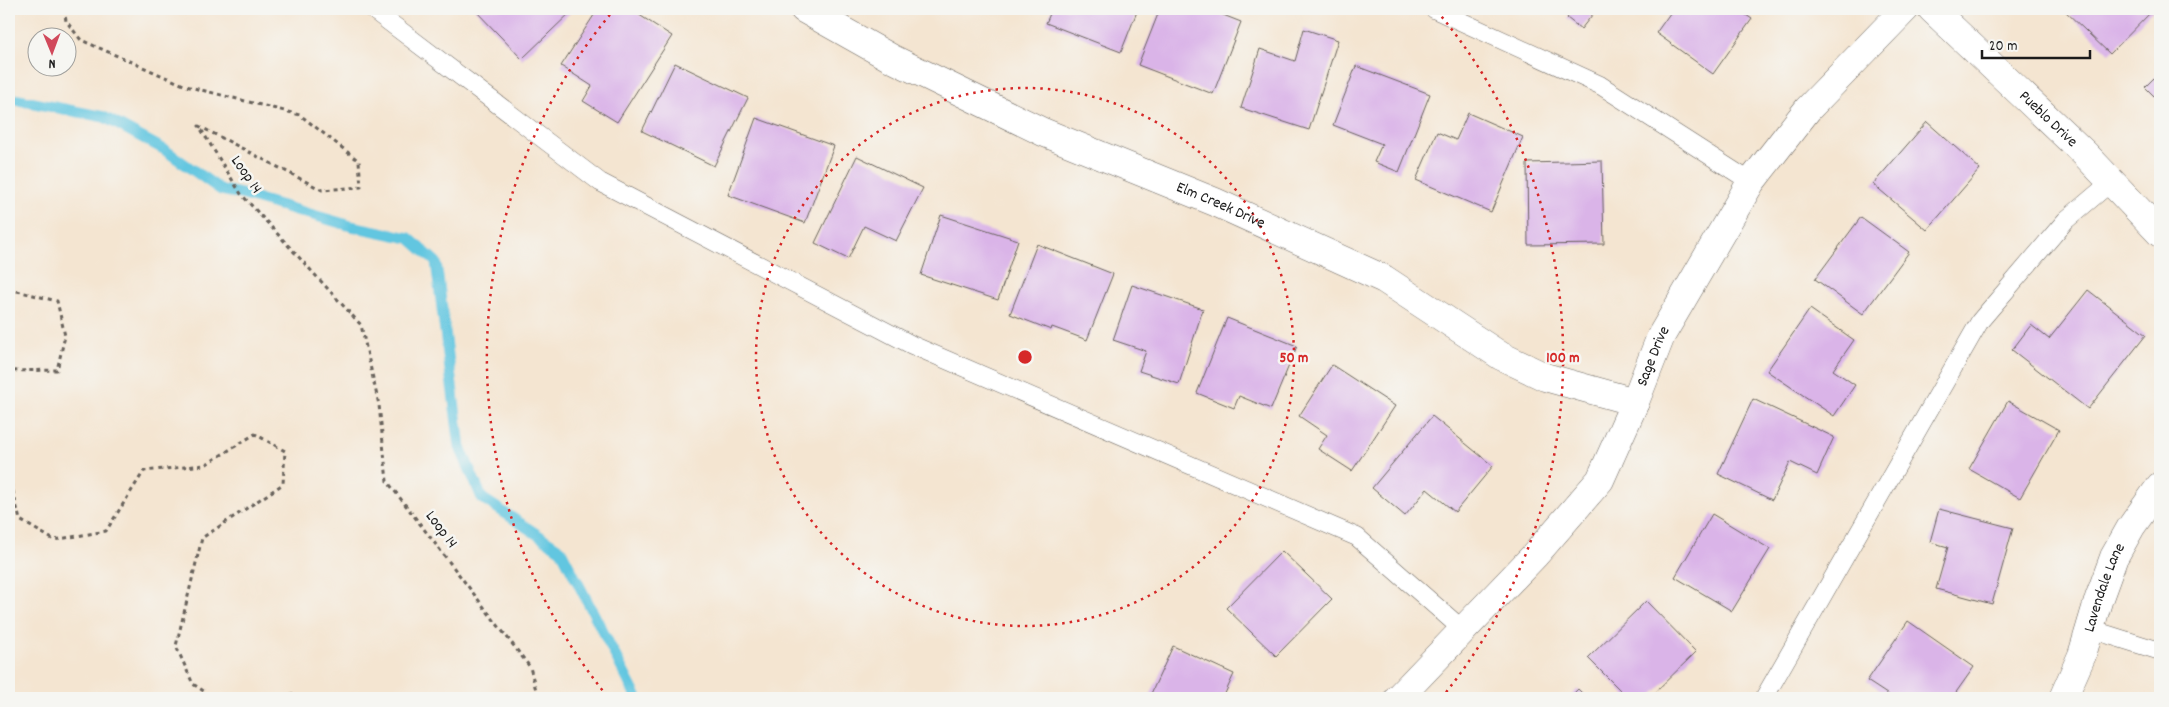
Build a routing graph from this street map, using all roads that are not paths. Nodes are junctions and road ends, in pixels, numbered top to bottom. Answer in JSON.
{"nodes":[{"id":1,"x":372,"y":9,"type":"edge"},
{"id":2,"x":804,"y":9,"type":"edge"},
{"id":3,"x":1434,"y":9,"type":"edge"},
{"id":4,"x":1905,"y":9,"type":"edge"},
{"id":5,"x":1932,"y":9,"type":"edge"},
{"id":6,"x":1751,"y":182,"type":"junction"},
{"id":7,"x":2111,"y":182,"type":"junction"},
{"id":8,"x":2160,"y":233,"type":"edge"},
{"id":9,"x":1635,"y":402,"type":"junction"},
{"id":10,"x":2160,"y":486,"type":"edge"},
{"id":11,"x":2090,"y":629,"type":"junction"},
{"id":12,"x":1463,"y":630,"type":"junction"},
{"id":13,"x":2160,"y":651,"type":"edge"},
{"id":14,"x":1398,"y":698,"type":"edge"},
{"id":15,"x":1764,"y":698,"type":"edge"},
{"id":16,"x":2064,"y":698,"type":"edge"}],
"edges":[{"from":1,"to":12,"type":"lane"},
{"from":2,"to":9,"type":"street","name":"Elm Creek Drive"},
{"from":3,"to":6,"type":"lane"},
{"from":4,"to":6,"type":"street","name":"Sage Drive"},
{"from":5,"to":7,"type":"street","name":"Pueblo Drive"},
{"from":6,"to":9,"type":"street","name":"Sage Drive"},
{"from":7,"to":8,"type":"street","name":"Pueblo Drive"},
{"from":7,"to":15,"type":"lane"},
{"from":9,"to":12,"type":"street","name":"Sage Drive"},
{"from":10,"to":11,"type":"street","name":"Lavendale Lane"},
{"from":11,"to":13,"type":"lane"},
{"from":11,"to":16,"type":"street","name":"Lavendale Lane"},
{"from":12,"to":14,"type":"street","name":"Sage Drive"}]}
